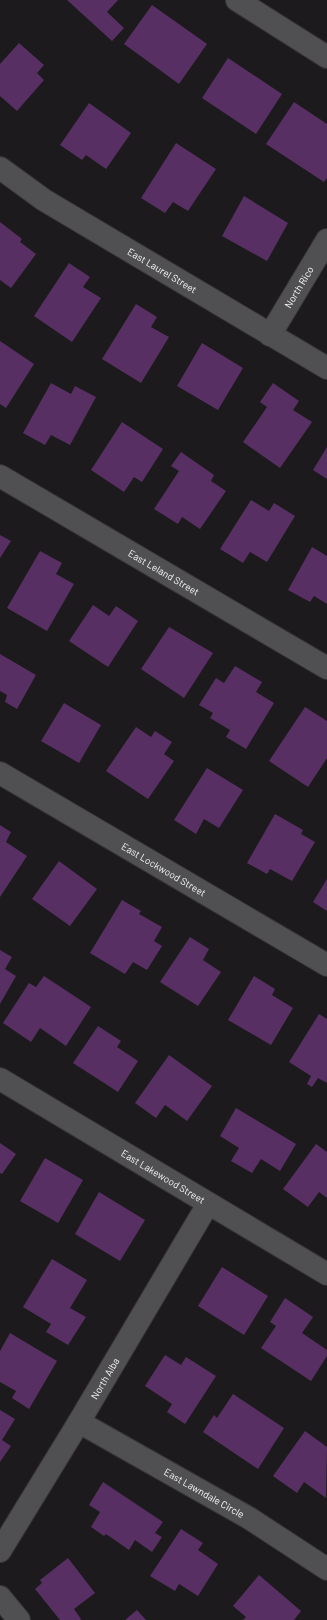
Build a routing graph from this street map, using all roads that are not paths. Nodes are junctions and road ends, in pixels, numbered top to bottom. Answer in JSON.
{"nodes":[{"id":1,"x":237,"y":0,"type":"edge"},
{"id":2,"x":327,"y":57,"type":"edge"},
{"id":3,"x":0,"y":168,"type":"edge"},
{"id":4,"x":327,"y":240,"type":"edge"},
{"id":5,"x":270,"y":335,"type":"junction"},
{"id":6,"x":327,"y":368,"type":"edge"},
{"id":7,"x":0,"y":476,"type":"edge"},
{"id":8,"x":327,"y":668,"type":"edge"},
{"id":9,"x":0,"y":773,"type":"edge"},
{"id":10,"x":327,"y":965,"type":"edge"},
{"id":11,"x":0,"y":1079,"type":"edge"},
{"id":12,"x":208,"y":1204,"type":"junction"},
{"id":13,"x":327,"y":1274,"type":"edge"},
{"id":14,"x":79,"y":1422,"type":"junction"},
{"id":15,"x":0,"y":1551,"type":"edge"},
{"id":16,"x":327,"y":1569,"type":"edge"},
{"id":17,"x":0,"y":1597,"type":"edge"},
{"id":18,"x":19,"y":1620,"type":"edge"}],
"edges":[{"from":1,"to":2,"type":"street"},
{"from":3,"to":5,"type":"street","name":"East Laurel Street"},
{"from":4,"to":5,"type":"street","name":"North Rico"},
{"from":5,"to":6,"type":"street","name":"East Laurel Street"},
{"from":7,"to":8,"type":"street","name":"East Leland Street"},
{"from":9,"to":10,"type":"street","name":"East Lockwood Street"},
{"from":11,"to":12,"type":"street","name":"East Lakewood Street"},
{"from":12,"to":13,"type":"street","name":"East Lakewood Street"},
{"from":12,"to":14,"type":"street","name":"North Alba"},
{"from":14,"to":15,"type":"street","name":"North Alba"},
{"from":14,"to":16,"type":"street","name":"East Lawndale Circle"},
{"from":17,"to":18,"type":"street"}]}
